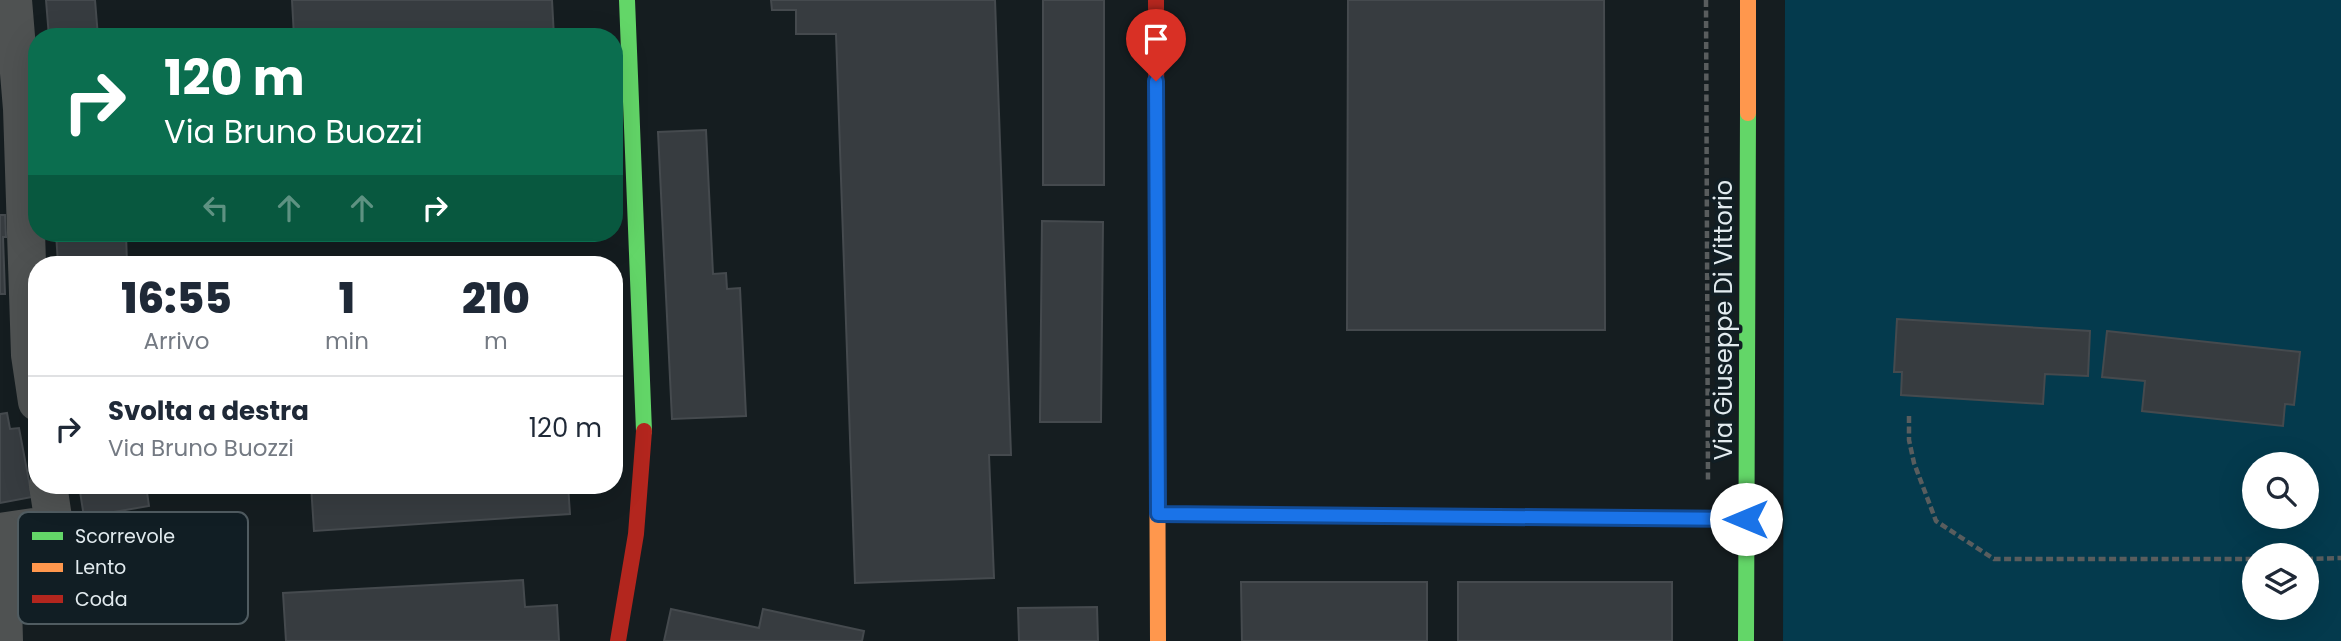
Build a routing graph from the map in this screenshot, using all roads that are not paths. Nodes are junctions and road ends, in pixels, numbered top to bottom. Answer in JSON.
{"nodes":[{"id":1,"x":13,"y":0,"type":"edge"},
{"id":2,"x":627,"y":0,"type":"edge"},
{"id":3,"x":1156,"y":0,"type":"edge"},
{"id":4,"x":1748,"y":0,"type":"edge"},
{"id":5,"x":11,"y":103,"type":"edge"},
{"id":6,"x":15,"y":348,"type":"edge"},
{"id":7,"x":28,"y":380,"type":"edge"},
{"id":8,"x":49,"y":494,"type":"edge"},
{"id":9,"x":52,"y":512,"type":"edge"},
{"id":10,"x":1158,"y":514,"type":"junction"},
{"id":11,"x":1746,"y":519,"type":"junction"},
{"id":12,"x":1,"y":532,"type":"edge"},
{"id":13,"x":4,"y":641,"type":"edge"},
{"id":14,"x":618,"y":641,"type":"edge"},
{"id":15,"x":1158,"y":641,"type":"edge"},
{"id":16,"x":1746,"y":641,"type":"edge"}],
"edges":[{"from":1,"to":5,"type":"street"},
{"from":2,"to":14,"type":"street"},
{"from":3,"to":10,"type":"street"},
{"from":4,"to":11,"type":"street","name":"Via Giuseppe Di Vittorio"},
{"from":5,"to":6,"type":"street"},
{"from":6,"to":7,"type":"street"},
{"from":8,"to":9,"type":"street"},
{"from":10,"to":11,"type":"street"},
{"from":10,"to":15,"type":"street"},
{"from":11,"to":16,"type":"street","name":"Via Giuseppe Di Vittorio"},
{"from":12,"to":13,"type":"street"}]}
